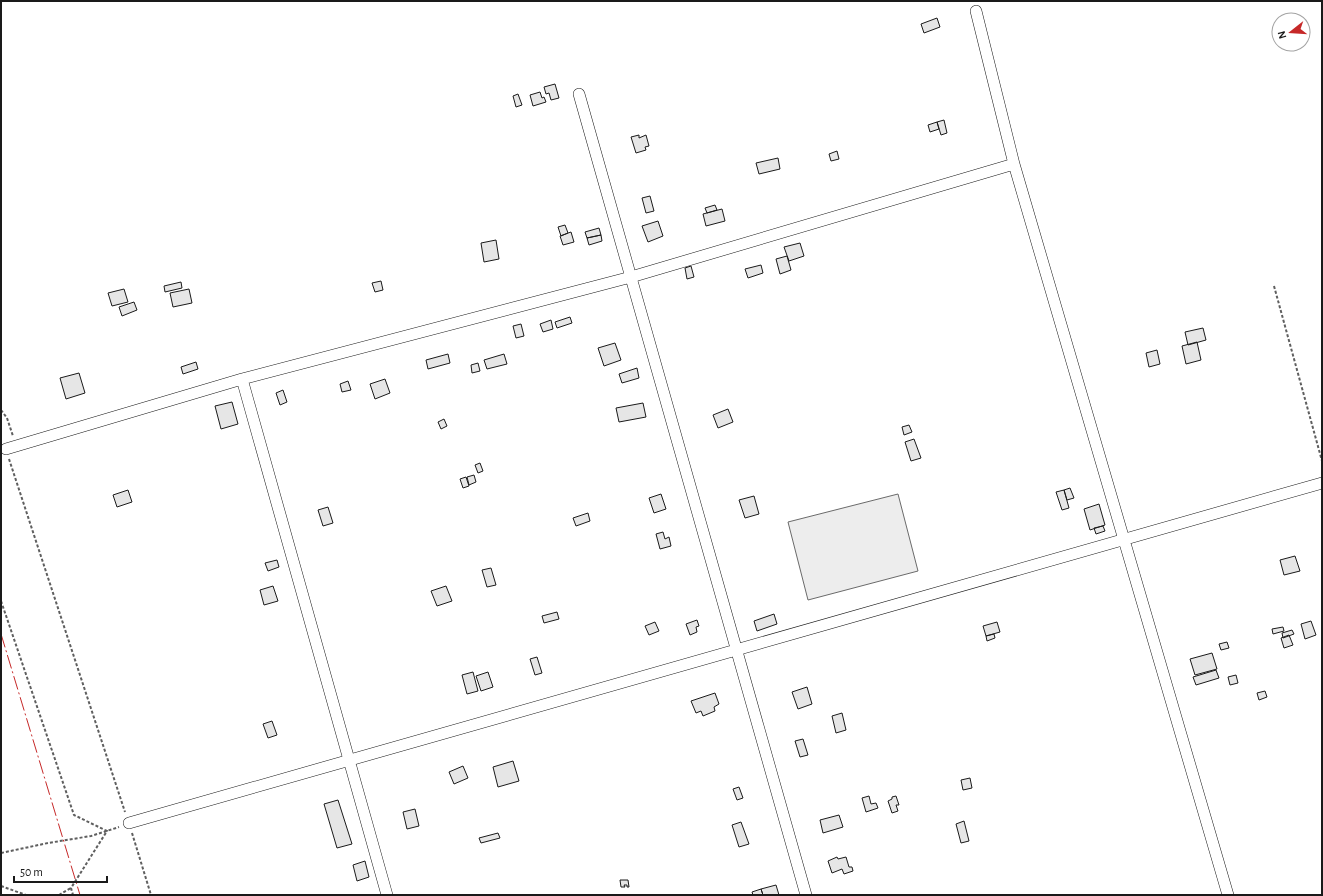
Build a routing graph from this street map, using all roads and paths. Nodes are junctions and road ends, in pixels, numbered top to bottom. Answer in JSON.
{"nodes":[{"id":1,"x":976,"y":11,"type":"dead end"},
{"id":2,"x":579,"y":94,"type":"dead end"},
{"id":3,"x":1014,"y":164,"type":"junction"},
{"id":4,"x":631,"y":277,"type":"junction"},
{"id":5,"x":1274,"y":286,"type":"dead end"},
{"id":6,"x":242,"y":379,"type":"junction"},
{"id":7,"x":1,"y":410,"type":"edge"},
{"id":8,"x":11,"y":448,"type":"junction"},
{"id":9,"x":1322,"y":461,"type":"edge"},
{"id":10,"x":1322,"y":483,"type":"edge"},
{"id":11,"x":1124,"y":540,"type":"junction"},
{"id":12,"x":1,"y":601,"type":"edge"},
{"id":13,"x":737,"y":650,"type":"junction"},
{"id":14,"x":349,"y":760,"type":"junction"},
{"id":15,"x":129,"y":823,"type":"junction"},
{"id":16,"x":107,"y":831,"type":"junction"},
{"id":17,"x":1,"y":853,"type":"edge"},
{"id":18,"x":1,"y":886,"type":"edge"},
{"id":19,"x":71,"y":888,"type":"junction"},
{"id":20,"x":26,"y":895,"type":"edge"},
{"id":21,"x":59,"y":895,"type":"edge"},
{"id":22,"x":73,"y":895,"type":"edge"},
{"id":23,"x":151,"y":895,"type":"edge"},
{"id":24,"x":387,"y":895,"type":"edge"},
{"id":25,"x":806,"y":895,"type":"edge"},
{"id":26,"x":1228,"y":895,"type":"edge"}],
"edges":[{"from":1,"to":3,"type":"street"},
{"from":2,"to":4,"type":"street"},
{"from":3,"to":4,"type":"street"},
{"from":3,"to":11,"type":"street"},
{"from":4,"to":6,"type":"street"},
{"from":4,"to":13,"type":"street"},
{"from":5,"to":9,"type":"path"},
{"from":6,"to":8,"type":"street"},
{"from":6,"to":14,"type":"street"},
{"from":7,"to":8,"type":"path"},
{"from":8,"to":15,"type":"path"},
{"from":10,"to":11,"type":"street"},
{"from":11,"to":13,"type":"street"},
{"from":11,"to":26,"type":"street"},
{"from":12,"to":16,"type":"path"},
{"from":13,"to":14,"type":"street"},
{"from":13,"to":25,"type":"street"},
{"from":14,"to":15,"type":"street"},
{"from":14,"to":24,"type":"street"},
{"from":15,"to":16,"type":"path"},
{"from":15,"to":23,"type":"path"},
{"from":16,"to":17,"type":"path"},
{"from":16,"to":19,"type":"path"},
{"from":18,"to":20,"type":"path"},
{"from":19,"to":21,"type":"path"},
{"from":19,"to":22,"type":"path"}]}
